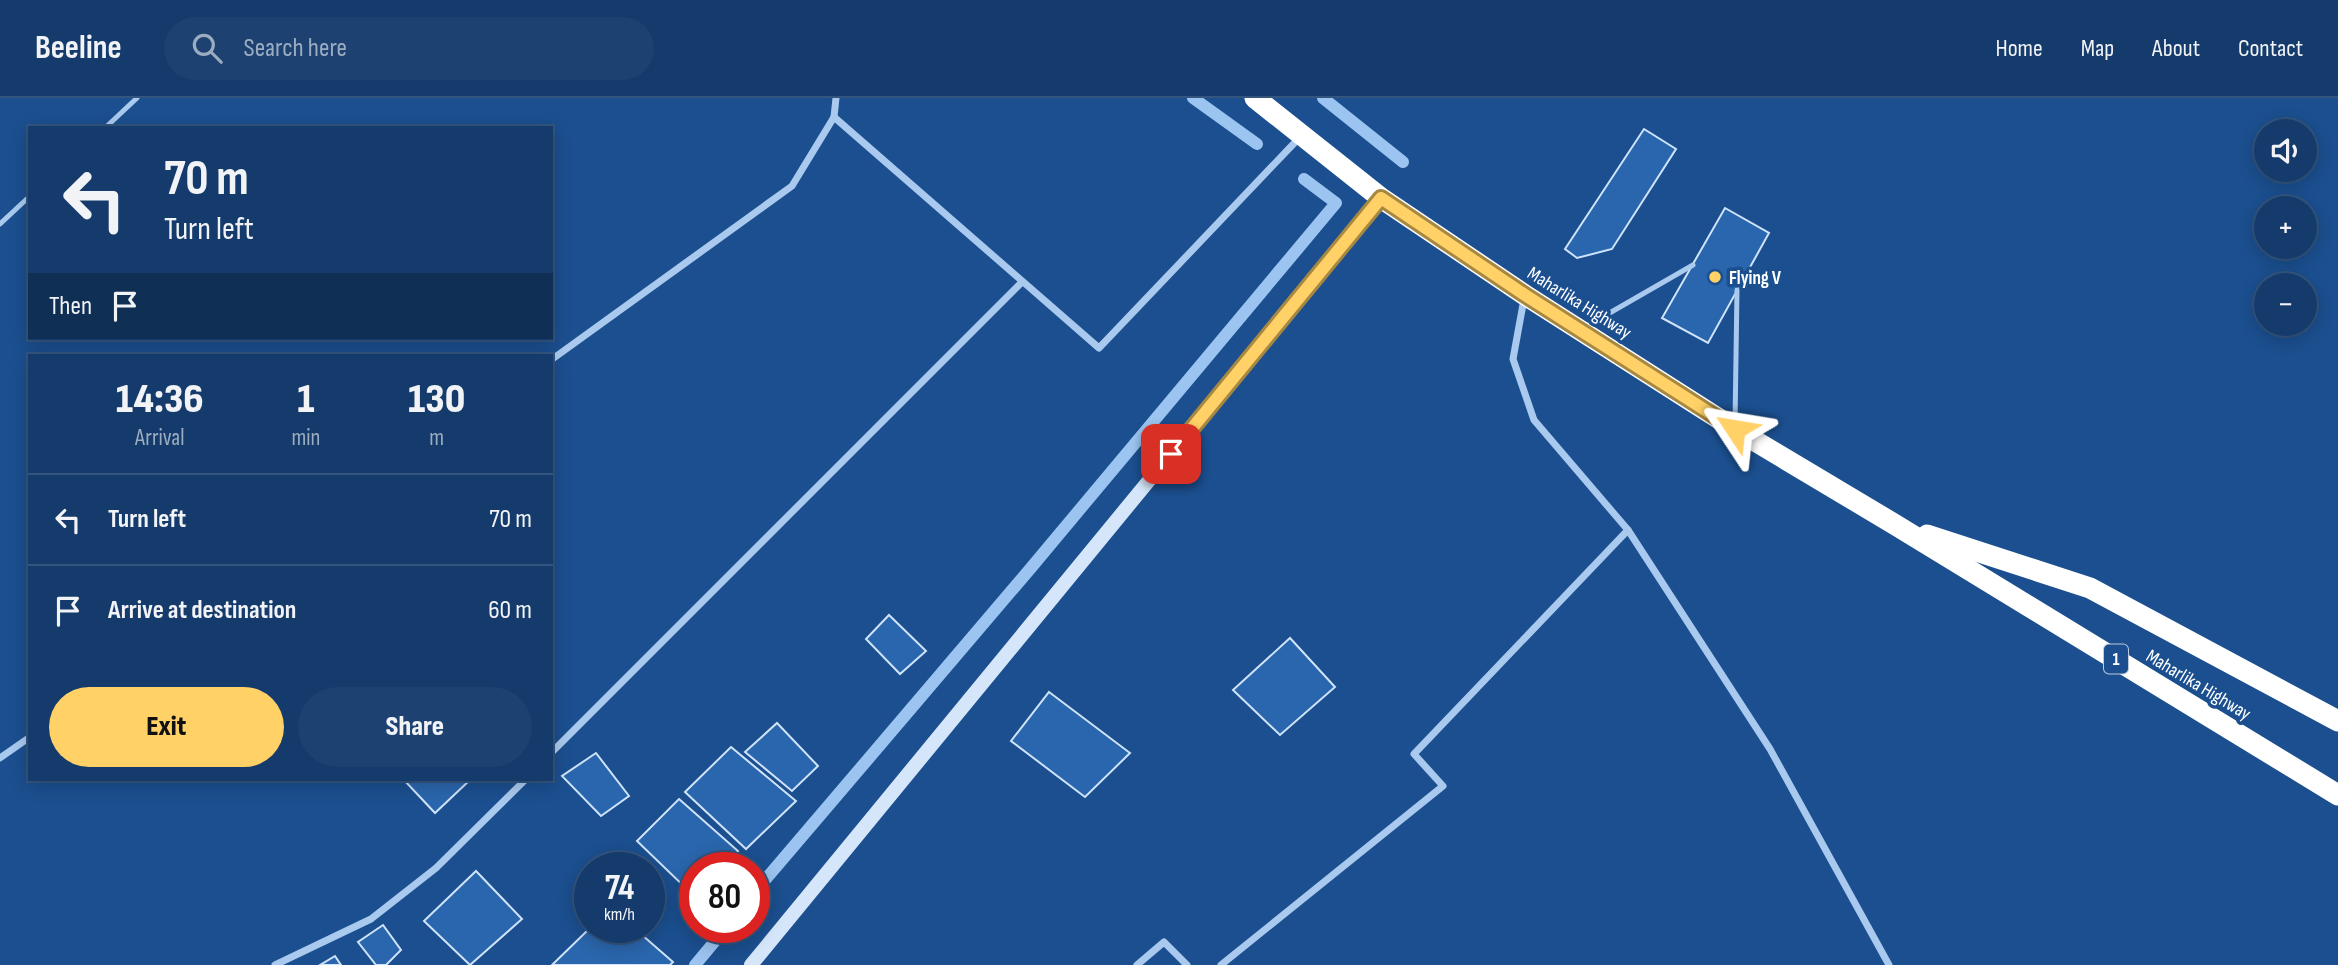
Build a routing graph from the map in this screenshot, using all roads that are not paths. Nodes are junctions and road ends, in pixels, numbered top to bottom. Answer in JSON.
{"nodes":[{"id":1,"x":137,"y":98,"type":"edge"},
{"id":2,"x":836,"y":98,"type":"edge"},
{"id":3,"x":1255,"y":98,"type":"edge"},
{"id":4,"x":834,"y":117,"type":"junction"},
{"id":5,"x":107,"y":126,"type":"edge"},
{"id":6,"x":1303,"y":134,"type":"junction"},
{"id":7,"x":1381,"y":198,"type":"junction"},
{"id":8,"x":28,"y":199,"type":"edge"},
{"id":9,"x":0,"y":224,"type":"edge"},
{"id":10,"x":1693,"y":265,"type":"dead end"},
{"id":11,"x":1022,"y":282,"type":"junction"},
{"id":12,"x":1737,"y":290,"type":"dead end"},
{"id":13,"x":1525,"y":295,"type":"junction"},
{"id":14,"x":1581,"y":329,"type":"junction"},
{"id":15,"x":553,"y":359,"type":"edge"},
{"id":16,"x":1735,"y":429,"type":"junction"},
{"id":17,"x":1894,"y":524,"type":"junction"},
{"id":18,"x":1628,"y":530,"type":"junction"},
{"id":19,"x":2338,"y":722,"type":"edge"},
{"id":20,"x":28,"y":738,"type":"edge"},
{"id":21,"x":553,"y":752,"type":"edge"},
{"id":22,"x":0,"y":758,"type":"edge"},
{"id":23,"x":524,"y":781,"type":"edge"},
{"id":24,"x":2338,"y":795,"type":"edge"},
{"id":25,"x":275,"y":965,"type":"edge"},
{"id":26,"x":751,"y":965,"type":"edge"},
{"id":27,"x":1137,"y":965,"type":"edge"},
{"id":28,"x":1187,"y":965,"type":"edge"},
{"id":29,"x":1221,"y":965,"type":"edge"},
{"id":30,"x":1889,"y":965,"type":"edge"}],
"edges":[{"from":1,"to":5,"type":"lane"},
{"from":2,"to":4,"type":"street"},
{"from":3,"to":6,"type":"highway","name":"Maharlika Highway","number":"1"},
{"from":4,"to":11,"type":"street"},
{"from":4,"to":15,"type":"street"},
{"from":6,"to":7,"type":"highway","name":"Maharlika Highway","number":"1"},
{"from":6,"to":11,"type":"street"},
{"from":7,"to":13,"type":"highway","name":"Maharlika Highway","number":"1"},
{"from":7,"to":26,"type":"main road"},
{"from":8,"to":9,"type":"lane"},
{"from":10,"to":14,"type":"lane"},
{"from":11,"to":21,"type":"street"},
{"from":12,"to":16,"type":"lane"},
{"from":13,"to":14,"type":"highway","name":"Maharlika Highway","number":"1"},
{"from":13,"to":18,"type":"street"},
{"from":14,"to":16,"type":"highway","name":"Maharlika Highway","number":"1"},
{"from":16,"to":17,"type":"highway","name":"Maharlika Highway","number":"1"},
{"from":17,"to":19,"type":"highway","name":"Maharlika Highway","number":"1"},
{"from":17,"to":24,"type":"highway","name":"Maharlika Highway","number":"1"},
{"from":18,"to":29,"type":"street"},
{"from":18,"to":30,"type":"street"},
{"from":20,"to":22,"type":"street"},
{"from":23,"to":25,"type":"street"},
{"from":27,"to":28,"type":"street"}]}
